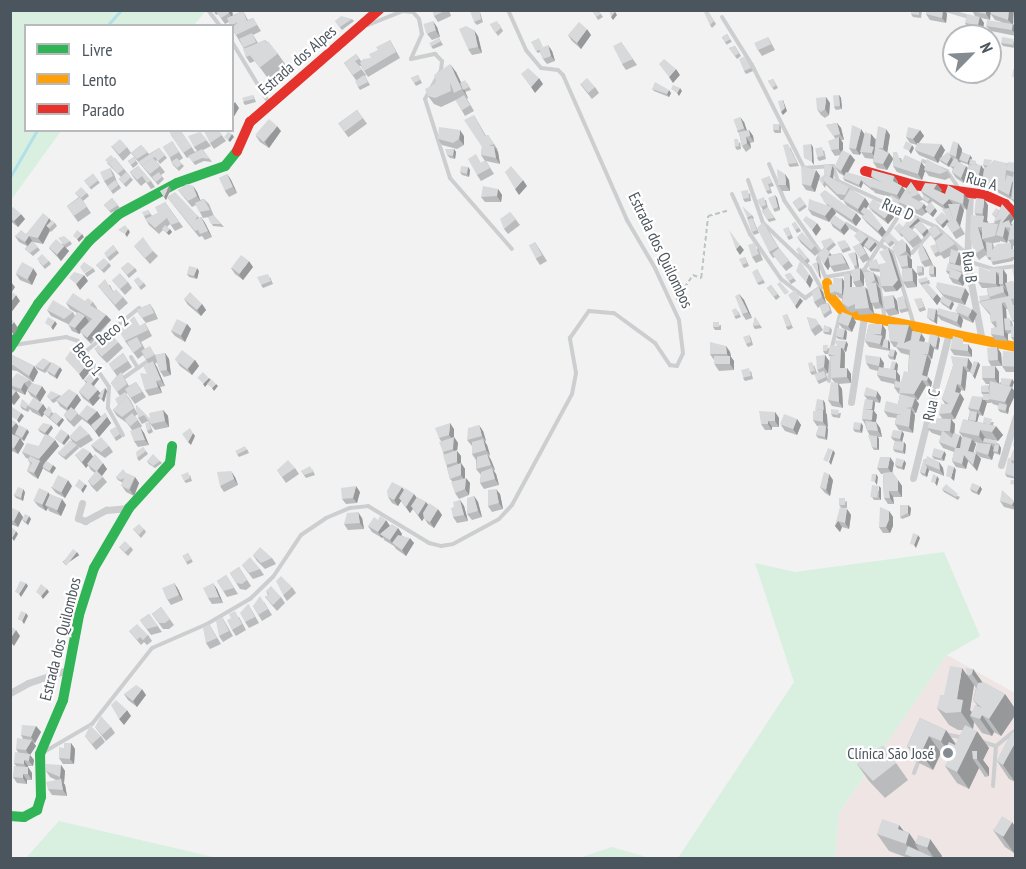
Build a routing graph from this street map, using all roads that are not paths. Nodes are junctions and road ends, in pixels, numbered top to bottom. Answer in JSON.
{"nodes":[{"id":1,"x":208,"y":10,"type":"edge"},
{"id":2,"x":379,"y":10,"type":"edge"},
{"id":3,"x":508,"y":10,"type":"edge"},
{"id":4,"x":946,"y":10,"type":"edge"},
{"id":5,"x":722,"y":17,"type":"dead end"},
{"id":6,"x":976,"y":18,"type":"edge"},
{"id":7,"x":218,"y":24,"type":"edge"},
{"id":8,"x":355,"y":29,"type":"junction"},
{"id":9,"x":234,"y":45,"type":"edge"},
{"id":10,"x":269,"y":103,"type":"junction"},
{"id":11,"x":924,"y":161,"type":"edge"},
{"id":12,"x":769,"y":164,"type":"dead end"},
{"id":13,"x":865,"y":171,"type":"dead end"},
{"id":14,"x":748,"y":180,"type":"dead end"},
{"id":15,"x":964,"y":191,"type":"junction"},
{"id":16,"x":732,"y":194,"type":"dead end"},
{"id":17,"x":901,"y":212,"type":"junction"},
{"id":18,"x":1016,"y":215,"type":"edge"},
{"id":19,"x":846,"y":224,"type":"edge"},
{"id":20,"x":936,"y":227,"type":"junction"},
{"id":21,"x":881,"y":242,"type":"junction"},
{"id":22,"x":512,"y":249,"type":"dead end"},
{"id":23,"x":912,"y":253,"type":"dead end"},
{"id":24,"x":966,"y":257,"type":"junction"},
{"id":25,"x":1016,"y":266,"type":"edge"},
{"id":26,"x":864,"y":270,"type":"junction"},
{"id":27,"x":825,"y":283,"type":"junction"},
{"id":28,"x":139,"y":308,"type":"edge"},
{"id":29,"x":841,"y":309,"type":"junction"},
{"id":30,"x":864,"y":317,"type":"junction"},
{"id":31,"x":886,"y":321,"type":"junction"},
{"id":32,"x":914,"y":326,"type":"junction"},
{"id":33,"x":949,"y":333,"type":"junction"},
{"id":34,"x":982,"y":341,"type":"junction"},
{"id":35,"x":11,"y":347,"type":"edge"},
{"id":36,"x":1016,"y":347,"type":"edge"},
{"id":37,"x":85,"y":352,"type":"junction"},
{"id":38,"x":131,"y":357,"type":"edge"},
{"id":39,"x":146,"y":362,"type":"edge"},
{"id":40,"x":138,"y":368,"type":"junction"},
{"id":41,"x":829,"y":381,"type":"edge"},
{"id":42,"x":109,"y":387,"type":"junction"},
{"id":43,"x":851,"y":402,"type":"dead end"},
{"id":44,"x":1016,"y":416,"type":"edge"},
{"id":45,"x":123,"y":435,"type":"dead end"},
{"id":46,"x":172,"y":446,"type":"dead end"},
{"id":47,"x":1001,"y":465,"type":"dead end"},
{"id":48,"x":913,"y":478,"type":"dead end"},
{"id":49,"x":82,"y":504,"type":"dead end"},
{"id":50,"x":129,"y":508,"type":"junction"},
{"id":51,"x":70,"y":669,"type":"junction"},
{"id":52,"x":10,"y":693,"type":"edge"},
{"id":53,"x":1016,"y":730,"type":"edge"},
{"id":54,"x":934,"y":732,"type":"edge"},
{"id":55,"x":996,"y":746,"type":"junction"},
{"id":56,"x":40,"y":754,"type":"junction"},
{"id":57,"x":921,"y":754,"type":"edge"},
{"id":58,"x":914,"y":773,"type":"dead end"},
{"id":59,"x":993,"y":786,"type":"dead end"},
{"id":60,"x":10,"y":816,"type":"edge"}],
"edges":[{"from":1,"to":7,"type":"lane"},
{"from":2,"to":8,"type":"street","name":"Estrada dos Alpes"},
{"from":3,"to":56,"type":"lane","name":"Estrada dos Quilombos"},
{"from":4,"to":6,"type":"lane"},
{"from":5,"to":17,"type":"lane","name":"Rua D"},
{"from":8,"to":10,"type":"street","name":"Estrada dos Alpes"},
{"from":8,"to":22,"type":"lane"},
{"from":9,"to":10,"type":"lane"},
{"from":10,"to":35,"type":"street","name":"Estrada dos Alpes"},
{"from":11,"to":15,"type":"lane"},
{"from":12,"to":27,"type":"lane"},
{"from":13,"to":15,"type":"street","name":"Rua A"},
{"from":14,"to":27,"type":"lane"},
{"from":15,"to":18,"type":"street","name":"Rua A"},
{"from":15,"to":24,"type":"street","name":"Rua B"},
{"from":16,"to":27,"type":"lane"},
{"from":17,"to":20,"type":"lane","name":"Rua D"},
{"from":17,"to":21,"type":"lane"},
{"from":19,"to":21,"type":"lane"},
{"from":20,"to":23,"type":"lane"},
{"from":20,"to":24,"type":"lane","name":"Rua D"},
{"from":21,"to":26,"type":"lane"},
{"from":21,"to":32,"type":"lane"},
{"from":24,"to":25,"type":"lane","name":"Rua D"},
{"from":24,"to":34,"type":"street","name":"Rua B"},
{"from":26,"to":27,"type":"lane"},
{"from":26,"to":31,"type":"lane"},
{"from":27,"to":29,"type":"street"},
{"from":28,"to":37,"type":"lane","name":"Beco 2"},
{"from":29,"to":30,"type":"street"},
{"from":29,"to":41,"type":"lane"},
{"from":30,"to":31,"type":"street"},
{"from":30,"to":43,"type":"street"},
{"from":31,"to":32,"type":"street"},
{"from":32,"to":33,"type":"street"},
{"from":33,"to":34,"type":"street"},
{"from":33,"to":48,"type":"street","name":"Rua C"},
{"from":34,"to":36,"type":"street"},
{"from":35,"to":37,"type":"lane","name":"Beco 1"},
{"from":37,"to":42,"type":"lane","name":"Beco 1"},
{"from":38,"to":40,"type":"lane"},
{"from":39,"to":40,"type":"lane"},
{"from":40,"to":42,"type":"lane"},
{"from":42,"to":45,"type":"lane","name":"Beco 1"},
{"from":44,"to":47,"type":"street"},
{"from":46,"to":50,"type":"street","name":"Estrada dos Quilombos"},
{"from":49,"to":50,"type":"street"},
{"from":50,"to":51,"type":"street","name":"Estrada dos Quilombos"},
{"from":51,"to":52,"type":"street"},
{"from":51,"to":56,"type":"street","name":"Estrada dos Quilombos"},
{"from":53,"to":55,"type":"lane"},
{"from":54,"to":55,"type":"lane"},
{"from":55,"to":59,"type":"lane"},
{"from":56,"to":60,"type":"street","name":"Estrada dos Quilombos"},
{"from":57,"to":58,"type":"lane"}]}
